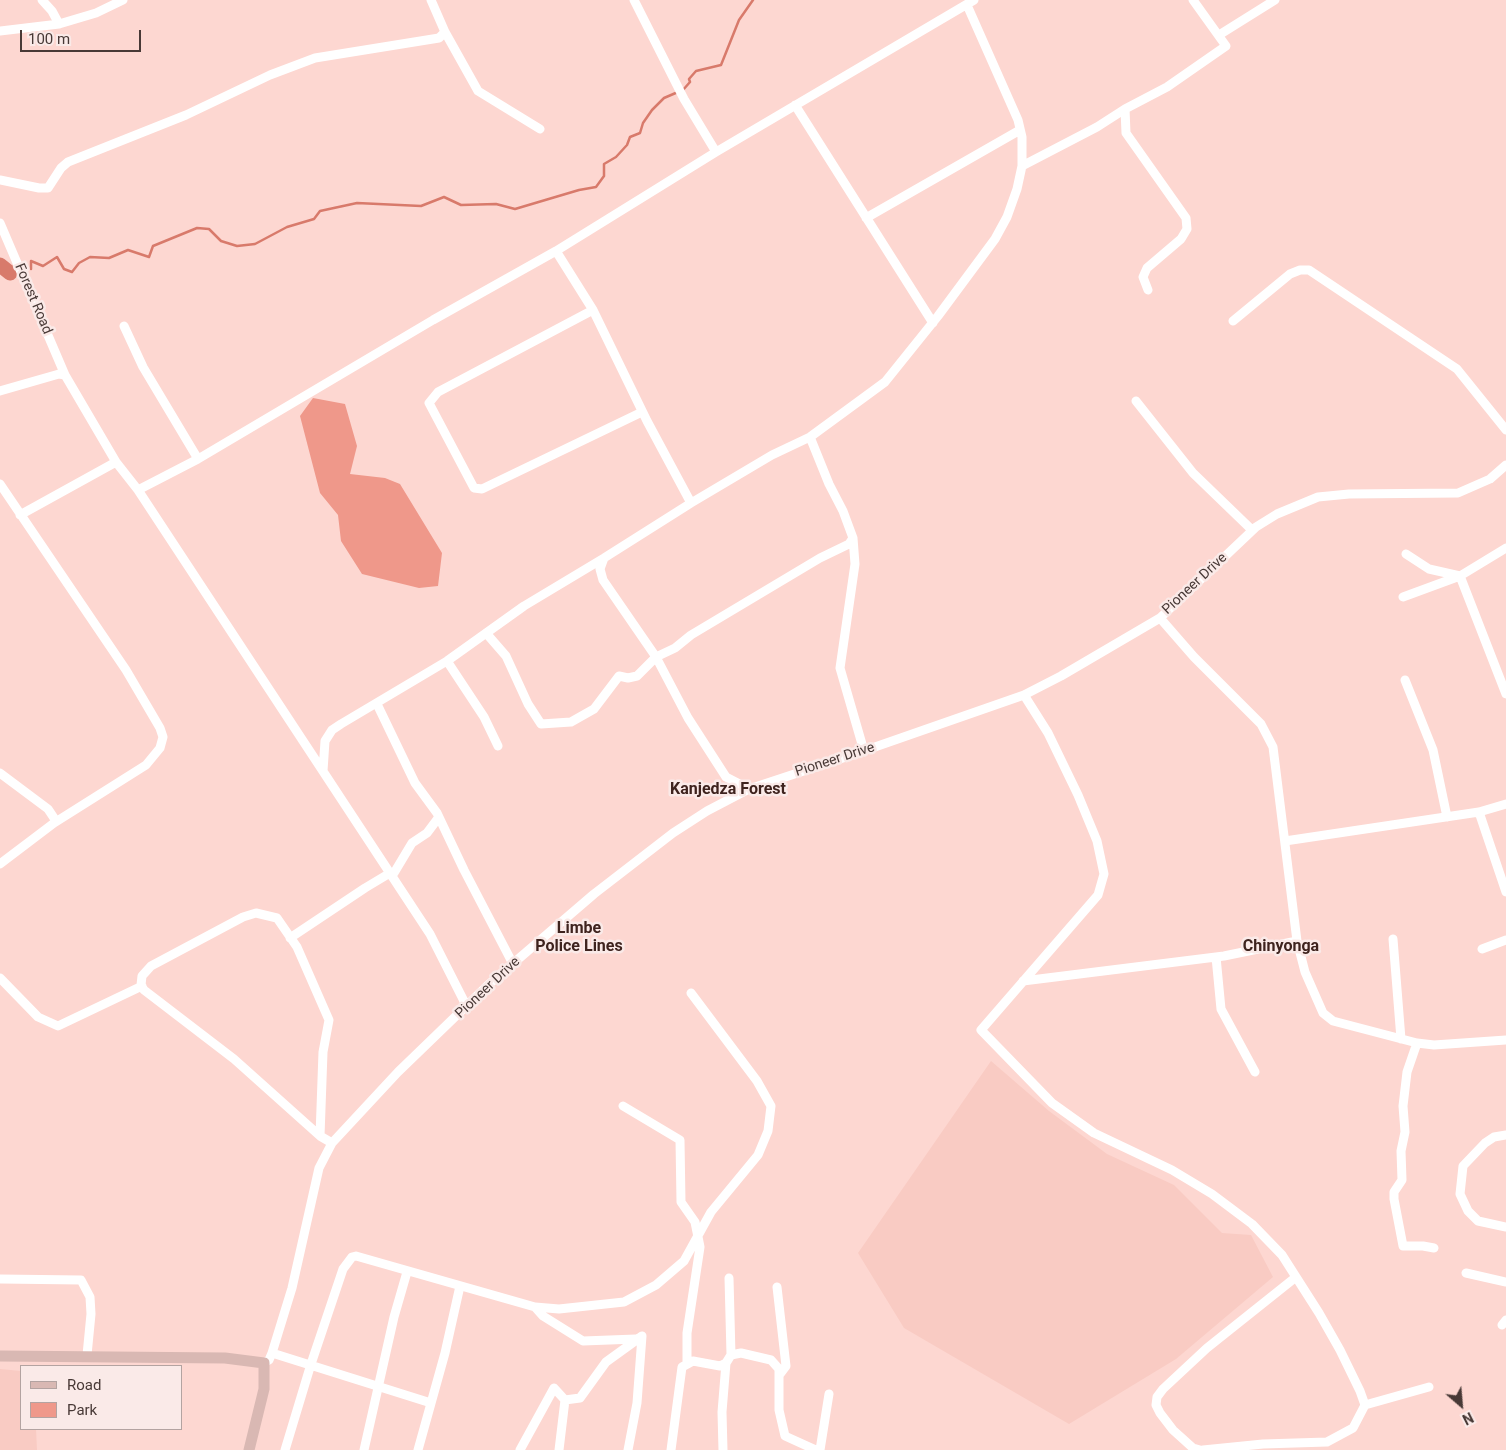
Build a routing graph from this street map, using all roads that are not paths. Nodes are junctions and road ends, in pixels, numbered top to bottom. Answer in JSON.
{"nodes":[{"id":1,"x":42,"y":0,"type":"edge"},
{"id":2,"x":123,"y":0,"type":"edge"},
{"id":3,"x":431,"y":0,"type":"edge"},
{"id":4,"x":634,"y":0,"type":"edge"},
{"id":5,"x":1193,"y":0,"type":"edge"},
{"id":6,"x":1274,"y":0,"type":"edge"},
{"id":7,"x":971,"y":2,"type":"edge"},
{"id":8,"x":111,"y":3,"type":"edge"},
{"id":9,"x":59,"y":24,"type":"junction"},
{"id":10,"x":0,"y":31,"type":"edge"},
{"id":11,"x":445,"y":32,"type":"junction"},
{"id":12,"x":1219,"y":35,"type":"junction"},
{"id":13,"x":795,"y":105,"type":"junction"},
{"id":14,"x":1125,"y":109,"type":"junction"},
{"id":15,"x":540,"y":129,"type":"dead end"},
{"id":16,"x":1020,"y":130,"type":"junction"},
{"id":17,"x":716,"y":152,"type":"junction"},
{"id":18,"x":1022,"y":166,"type":"junction"},
{"id":19,"x":0,"y":180,"type":"edge"},
{"id":20,"x":866,"y":218,"type":"junction"},
{"id":21,"x":0,"y":223,"type":"edge"},
{"id":22,"x":556,"y":251,"type":"junction"},
{"id":23,"x":1148,"y":290,"type":"dead end"},
{"id":24,"x":593,"y":310,"type":"junction"},
{"id":25,"x":1233,"y":321,"type":"dead end"},
{"id":26,"x":933,"y":323,"type":"junction"},
{"id":27,"x":124,"y":326,"type":"dead end"},
{"id":28,"x":65,"y":375,"type":"junction"},
{"id":29,"x":0,"y":391,"type":"edge"},
{"id":30,"x":1136,"y":401,"type":"dead end"},
{"id":31,"x":642,"y":412,"type":"junction"},
{"id":32,"x":1506,"y":430,"type":"edge"},
{"id":33,"x":810,"y":437,"type":"junction"},
{"id":34,"x":198,"y":459,"type":"junction"},
{"id":35,"x":116,"y":462,"type":"junction"},
{"id":36,"x":1505,"y":469,"type":"edge"},
{"id":37,"x":0,"y":484,"type":"edge"},
{"id":38,"x":138,"y":490,"type":"junction"},
{"id":39,"x":691,"y":503,"type":"junction"},
{"id":40,"x":20,"y":515,"type":"junction"},
{"id":41,"x":1252,"y":530,"type":"junction"},
{"id":42,"x":853,"y":538,"type":"junction"},
{"id":43,"x":1506,"y":548,"type":"edge"},
{"id":44,"x":1406,"y":554,"type":"dead end"},
{"id":45,"x":604,"y":558,"type":"junction"},
{"id":46,"x":1460,"y":576,"type":"junction"},
{"id":47,"x":1402,"y":597,"type":"dead end"},
{"id":48,"x":1160,"y":618,"type":"junction"},
{"id":49,"x":486,"y":634,"type":"junction"},
{"id":50,"x":656,"y":657,"type":"junction"},
{"id":51,"x":447,"y":662,"type":"junction"},
{"id":52,"x":1405,"y":680,"type":"dead end"},
{"id":53,"x":1506,"y":694,"type":"edge"},
{"id":54,"x":1024,"y":695,"type":"junction"},
{"id":55,"x":377,"y":704,"type":"junction"},
{"id":56,"x":498,"y":746,"type":"dead end"},
{"id":57,"x":864,"y":751,"type":"junction"},
{"id":58,"x":323,"y":771,"type":"junction"},
{"id":59,"x":0,"y":773,"type":"edge"},
{"id":60,"x":749,"y":789,"type":"junction"},
{"id":61,"x":1506,"y":804,"type":"edge"},
{"id":62,"x":1479,"y":812,"type":"junction"},
{"id":63,"x":439,"y":817,"type":"junction"},
{"id":64,"x":1447,"y":817,"type":"junction"},
{"id":65,"x":56,"y":821,"type":"junction"},
{"id":66,"x":1285,"y":841,"type":"junction"},
{"id":67,"x":0,"y":864,"type":"edge"},
{"id":68,"x":390,"y":873,"type":"junction"},
{"id":69,"x":1506,"y":892,"type":"edge"},
{"id":70,"x":290,"y":938,"type":"junction"},
{"id":71,"x":1393,"y":939,"type":"dead end"},
{"id":72,"x":1506,"y":940,"type":"edge"},
{"id":73,"x":1298,"y":941,"type":"junction"},
{"id":74,"x":1482,"y":949,"type":"dead end"},
{"id":75,"x":1216,"y":957,"type":"junction"},
{"id":76,"x":513,"y":964,"type":"junction"},
{"id":77,"x":0,"y":978,"type":"edge"},
{"id":78,"x":1023,"y":981,"type":"junction"},
{"id":79,"x":142,"y":986,"type":"junction"},
{"id":80,"x":691,"y":993,"type":"dead end"},
{"id":81,"x":467,"y":1007,"type":"junction"},
{"id":82,"x":1400,"y":1040,"type":"junction"},
{"id":83,"x":1506,"y":1040,"type":"edge"},
{"id":84,"x":1417,"y":1043,"type":"junction"},
{"id":85,"x":1255,"y":1072,"type":"dead end"},
{"id":86,"x":623,"y":1106,"type":"dead end"},
{"id":87,"x":1506,"y":1135,"type":"edge"},
{"id":88,"x":320,"y":1136,"type":"junction"},
{"id":89,"x":332,"y":1143,"type":"junction"},
{"id":90,"x":1506,"y":1227,"type":"edge"},
{"id":91,"x":698,"y":1235,"type":"junction"},
{"id":92,"x":1434,"y":1248,"type":"dead end"},
{"id":93,"x":407,"y":1272,"type":"junction"},
{"id":94,"x":1466,"y":1274,"type":"dead end"},
{"id":95,"x":1296,"y":1277,"type":"junction"},
{"id":96,"x":729,"y":1278,"type":"dead end"},
{"id":97,"x":0,"y":1279,"type":"edge"},
{"id":98,"x":1506,"y":1282,"type":"edge"},
{"id":99,"x":460,"y":1286,"type":"junction"},
{"id":100,"x":777,"y":1287,"type":"dead end"},
{"id":101,"x":536,"y":1307,"type":"junction"},
{"id":102,"x":636,"y":1339,"type":"junction"},
{"id":103,"x":272,"y":1353,"type":"junction"},
{"id":104,"x":87,"y":1355,"type":"junction"},
{"id":105,"x":0,"y":1356,"type":"edge"},
{"id":106,"x":729,"y":1359,"type":"junction"},
{"id":107,"x":687,"y":1362,"type":"junction"},
{"id":108,"x":264,"y":1364,"type":"junction"},
{"id":109,"x":311,"y":1364,"type":"junction"},
{"id":110,"x":780,"y":1374,"type":"junction"},
{"id":111,"x":380,"y":1385,"type":"junction"},
{"id":112,"x":1430,"y":1387,"type":"dead end"},
{"id":113,"x":829,"y":1394,"type":"dead end"},
{"id":114,"x":565,"y":1400,"type":"junction"},
{"id":115,"x":431,"y":1402,"type":"junction"},
{"id":116,"x":1365,"y":1405,"type":"junction"},
{"id":117,"x":1326,"y":1446,"type":"edge"},
{"id":118,"x":249,"y":1450,"type":"edge"},
{"id":119,"x":285,"y":1450,"type":"edge"},
{"id":120,"x":364,"y":1450,"type":"edge"},
{"id":121,"x":418,"y":1450,"type":"edge"},
{"id":122,"x":520,"y":1450,"type":"edge"},
{"id":123,"x":559,"y":1450,"type":"edge"},
{"id":124,"x":628,"y":1450,"type":"edge"},
{"id":125,"x":671,"y":1450,"type":"edge"},
{"id":126,"x":723,"y":1450,"type":"edge"},
{"id":127,"x":818,"y":1450,"type":"edge"},
{"id":128,"x":1201,"y":1450,"type":"edge"}],
"edges":[{"from":1,"to":9,"type":"street"},
{"from":2,"to":8,"type":"street"},
{"from":3,"to":11,"type":"street"},
{"from":4,"to":17,"type":"street"},
{"from":5,"to":12,"type":"street"},
{"from":6,"to":12,"type":"street"},
{"from":7,"to":13,"type":"street"},
{"from":7,"to":16,"type":"street"},
{"from":8,"to":9,"type":"street"},
{"from":9,"to":10,"type":"street"},
{"from":11,"to":15,"type":"street"},
{"from":11,"to":19,"type":"street"},
{"from":12,"to":14,"type":"street"},
{"from":13,"to":17,"type":"street"},
{"from":13,"to":20,"type":"street"},
{"from":14,"to":18,"type":"street"},
{"from":14,"to":23,"type":"street"},
{"from":16,"to":18,"type":"street"},
{"from":16,"to":20,"type":"street"},
{"from":17,"to":22,"type":"street"},
{"from":18,"to":26,"type":"street"},
{"from":20,"to":26,"type":"street"},
{"from":21,"to":28,"type":"street","name":"Forest Road"},
{"from":22,"to":24,"type":"street"},
{"from":22,"to":34,"type":"street"},
{"from":24,"to":31,"type":"street"},
{"from":24,"to":31,"type":"street"},
{"from":25,"to":32,"type":"street"},
{"from":26,"to":33,"type":"street"},
{"from":27,"to":34,"type":"street"},
{"from":28,"to":29,"type":"street"},
{"from":28,"to":35,"type":"street","name":"Forest Road"},
{"from":30,"to":41,"type":"street"},
{"from":31,"to":39,"type":"street"},
{"from":33,"to":39,"type":"street"},
{"from":33,"to":42,"type":"street"},
{"from":34,"to":38,"type":"street"},
{"from":35,"to":38,"type":"street","name":"Forest Road"},
{"from":35,"to":40,"type":"street"},
{"from":36,"to":41,"type":"street","name":"Pioneer Drive"},
{"from":37,"to":40,"type":"street"},
{"from":38,"to":58,"type":"street","name":"Forest Road"},
{"from":39,"to":45,"type":"street"},
{"from":40,"to":65,"type":"street"},
{"from":41,"to":48,"type":"street","name":"Pioneer Drive"},
{"from":42,"to":50,"type":"street"},
{"from":42,"to":57,"type":"street"},
{"from":43,"to":46,"type":"street"},
{"from":44,"to":46,"type":"street"},
{"from":45,"to":49,"type":"street"},
{"from":45,"to":50,"type":"street"},
{"from":46,"to":47,"type":"street"},
{"from":46,"to":53,"type":"street"},
{"from":48,"to":54,"type":"street","name":"Pioneer Drive"},
{"from":48,"to":66,"type":"street"},
{"from":49,"to":50,"type":"street"},
{"from":49,"to":51,"type":"street"},
{"from":50,"to":60,"type":"street"},
{"from":51,"to":55,"type":"street"},
{"from":51,"to":56,"type":"street"},
{"from":52,"to":64,"type":"street"},
{"from":54,"to":57,"type":"street","name":"Pioneer Drive"},
{"from":54,"to":78,"type":"street"},
{"from":55,"to":58,"type":"street"},
{"from":55,"to":63,"type":"street"},
{"from":57,"to":60,"type":"street","name":"Pioneer Drive"},
{"from":58,"to":68,"type":"street","name":"Forest Road"},
{"from":59,"to":65,"type":"street"},
{"from":60,"to":76,"type":"street","name":"Pioneer Drive"},
{"from":61,"to":62,"type":"street"},
{"from":62,"to":64,"type":"street"},
{"from":62,"to":69,"type":"street"},
{"from":63,"to":68,"type":"street"},
{"from":63,"to":76,"type":"street"},
{"from":64,"to":66,"type":"street"},
{"from":65,"to":67,"type":"street"},
{"from":66,"to":73,"type":"street"},
{"from":68,"to":70,"type":"street"},
{"from":68,"to":81,"type":"street","name":"Forest Road"},
{"from":70,"to":79,"type":"street"},
{"from":70,"to":88,"type":"street"},
{"from":71,"to":82,"type":"street"},
{"from":72,"to":74,"type":"street"},
{"from":73,"to":75,"type":"street"},
{"from":73,"to":82,"type":"street"},
{"from":75,"to":78,"type":"street"},
{"from":75,"to":85,"type":"street"},
{"from":76,"to":81,"type":"street","name":"Pioneer Drive"},
{"from":77,"to":79,"type":"street"},
{"from":78,"to":95,"type":"street"},
{"from":79,"to":88,"type":"street"},
{"from":80,"to":91,"type":"street"},
{"from":81,"to":89,"type":"street","name":"Pioneer Drive"},
{"from":82,"to":84,"type":"street"},
{"from":83,"to":84,"type":"street"},
{"from":84,"to":92,"type":"street"},
{"from":86,"to":91,"type":"street"},
{"from":87,"to":90,"type":"street"},
{"from":88,"to":89,"type":"street"},
{"from":89,"to":103,"type":"street","name":"Pioneer Drive"},
{"from":91,"to":101,"type":"street"},
{"from":91,"to":107,"type":"street"},
{"from":93,"to":99,"type":"street"},
{"from":93,"to":109,"type":"street"},
{"from":93,"to":111,"type":"street"},
{"from":94,"to":98,"type":"street"},
{"from":95,"to":116,"type":"street"},
{"from":95,"to":128,"type":"street"},
{"from":96,"to":106,"type":"street"},
{"from":97,"to":104,"type":"street"},
{"from":99,"to":101,"type":"street"},
{"from":99,"to":115,"type":"street"},
{"from":100,"to":110,"type":"street"},
{"from":101,"to":102,"type":"street"},
{"from":102,"to":114,"type":"street"},
{"from":102,"to":124,"type":"street"},
{"from":103,"to":108,"type":"street","name":"Pioneer Drive"},
{"from":103,"to":109,"type":"street"},
{"from":104,"to":105,"type":"main road"},
{"from":104,"to":108,"type":"main road"},
{"from":106,"to":107,"type":"street"},
{"from":106,"to":110,"type":"street"},
{"from":106,"to":126,"type":"street"},
{"from":107,"to":125,"type":"street"},
{"from":108,"to":118,"type":"main road"},
{"from":109,"to":111,"type":"street"},
{"from":109,"to":119,"type":"street"},
{"from":110,"to":127,"type":"street"},
{"from":111,"to":115,"type":"street"},
{"from":111,"to":120,"type":"street"},
{"from":112,"to":116,"type":"street"},
{"from":113,"to":127,"type":"street"},
{"from":114,"to":122,"type":"street"},
{"from":114,"to":123,"type":"street"},
{"from":115,"to":121,"type":"street"},
{"from":116,"to":117,"type":"street"},
{"from":117,"to":128,"type":"street"}]}
